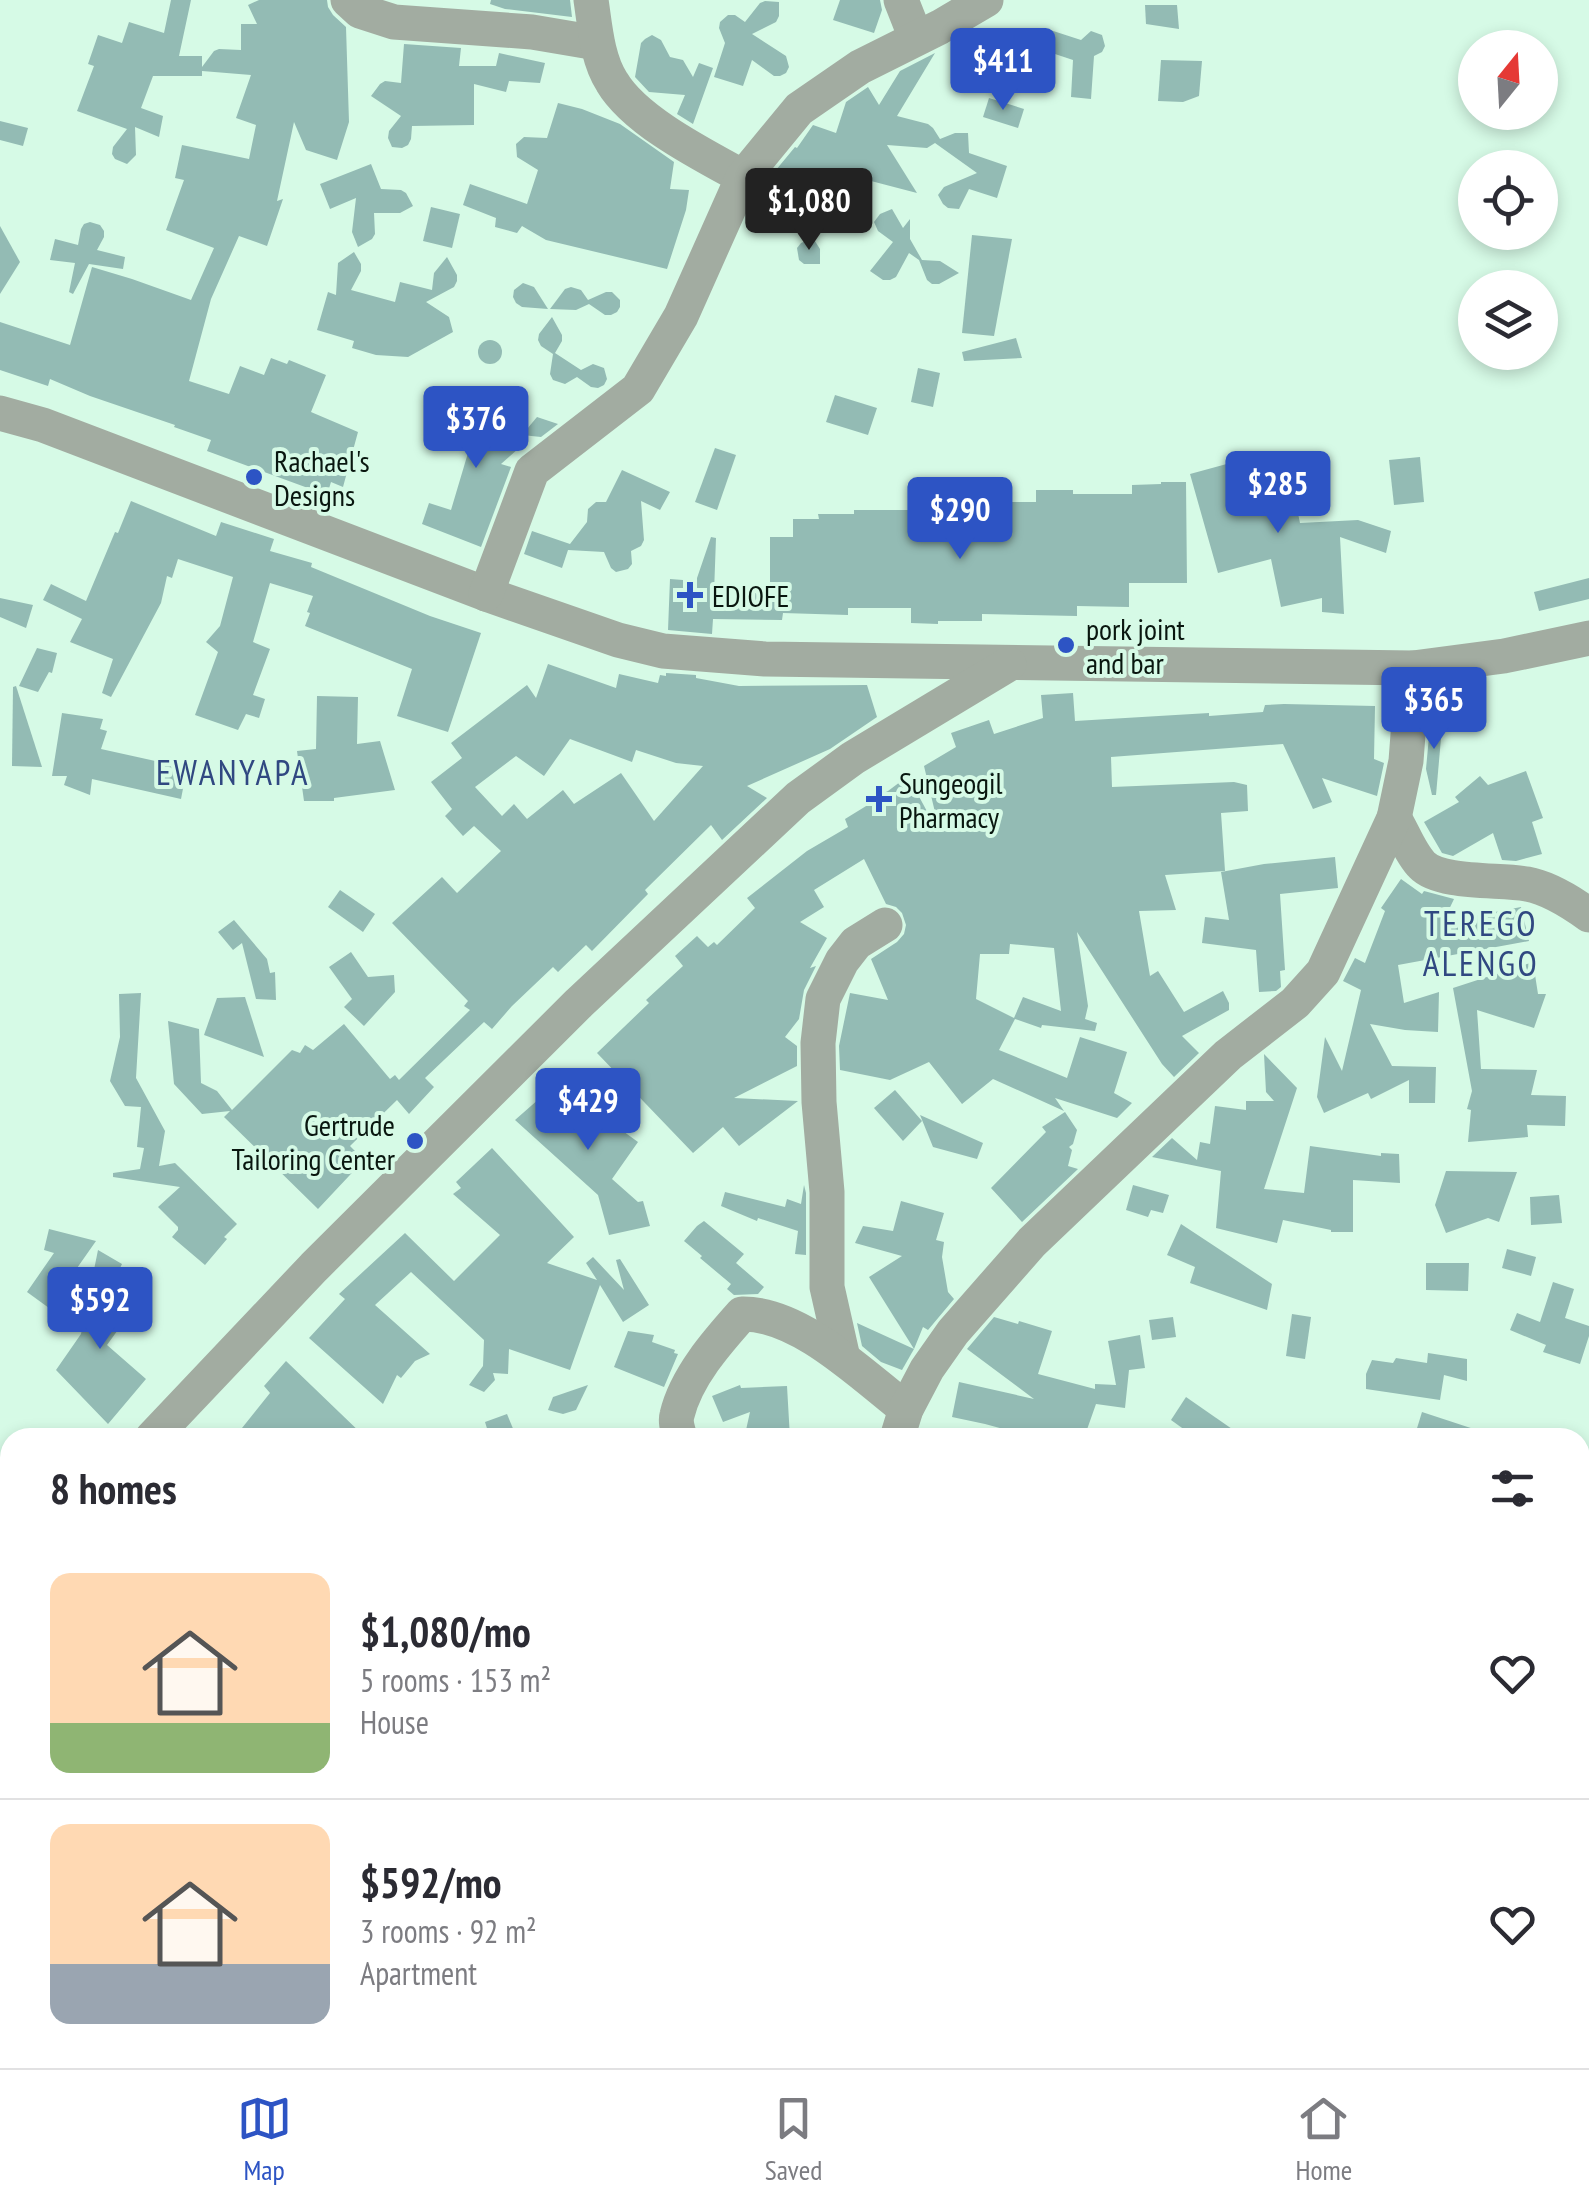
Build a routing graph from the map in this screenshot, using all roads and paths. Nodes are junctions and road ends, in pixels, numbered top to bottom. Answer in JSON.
{"nodes":[{"id":1,"x":348,"y":0,"type":"edge"},
{"id":2,"x":591,"y":0,"type":"edge"},
{"id":3,"x":902,"y":0,"type":"edge"},
{"id":4,"x":986,"y":0,"type":"edge"},
{"id":5,"x":916,"y":38,"type":"junction"},
{"id":6,"x":597,"y":43,"type":"junction"},
{"id":7,"x":742,"y":178,"type":"junction"},
{"id":8,"x":0,"y":413,"type":"edge"},
{"id":9,"x":486,"y":594,"type":"junction"},
{"id":10,"x":1589,"y":638,"type":"edge"},
{"id":11,"x":1009,"y":664,"type":"junction"},
{"id":12,"x":1413,"y":668,"type":"junction"},
{"id":13,"x":1394,"y":818,"type":"junction"},
{"id":14,"x":1589,"y":915,"type":"edge"},
{"id":15,"x":886,"y":925,"type":"dead end"},
{"id":16,"x":842,"y":1358,"type":"junction"},
{"id":17,"x":902,"y":1423,"type":"edge"},
{"id":18,"x":162,"y":1428,"type":"edge"},
{"id":19,"x":678,"y":1428,"type":"edge"}],
"edges":[{"from":1,"to":6,"type":"street"},
{"from":2,"to":6,"type":"street"},
{"from":3,"to":5,"type":"street"},
{"from":4,"to":5,"type":"street"},
{"from":5,"to":7,"type":"street"},
{"from":6,"to":7,"type":"street"},
{"from":7,"to":9,"type":"street"},
{"from":8,"to":9,"type":"street"},
{"from":9,"to":11,"type":"street"},
{"from":10,"to":12,"type":"street"},
{"from":11,"to":12,"type":"street"},
{"from":11,"to":18,"type":"street"},
{"from":12,"to":13,"type":"street"},
{"from":13,"to":14,"type":"street"},
{"from":13,"to":17,"type":"street"},
{"from":15,"to":16,"type":"street"},
{"from":16,"to":17,"type":"street"},
{"from":16,"to":19,"type":"street"}]}
